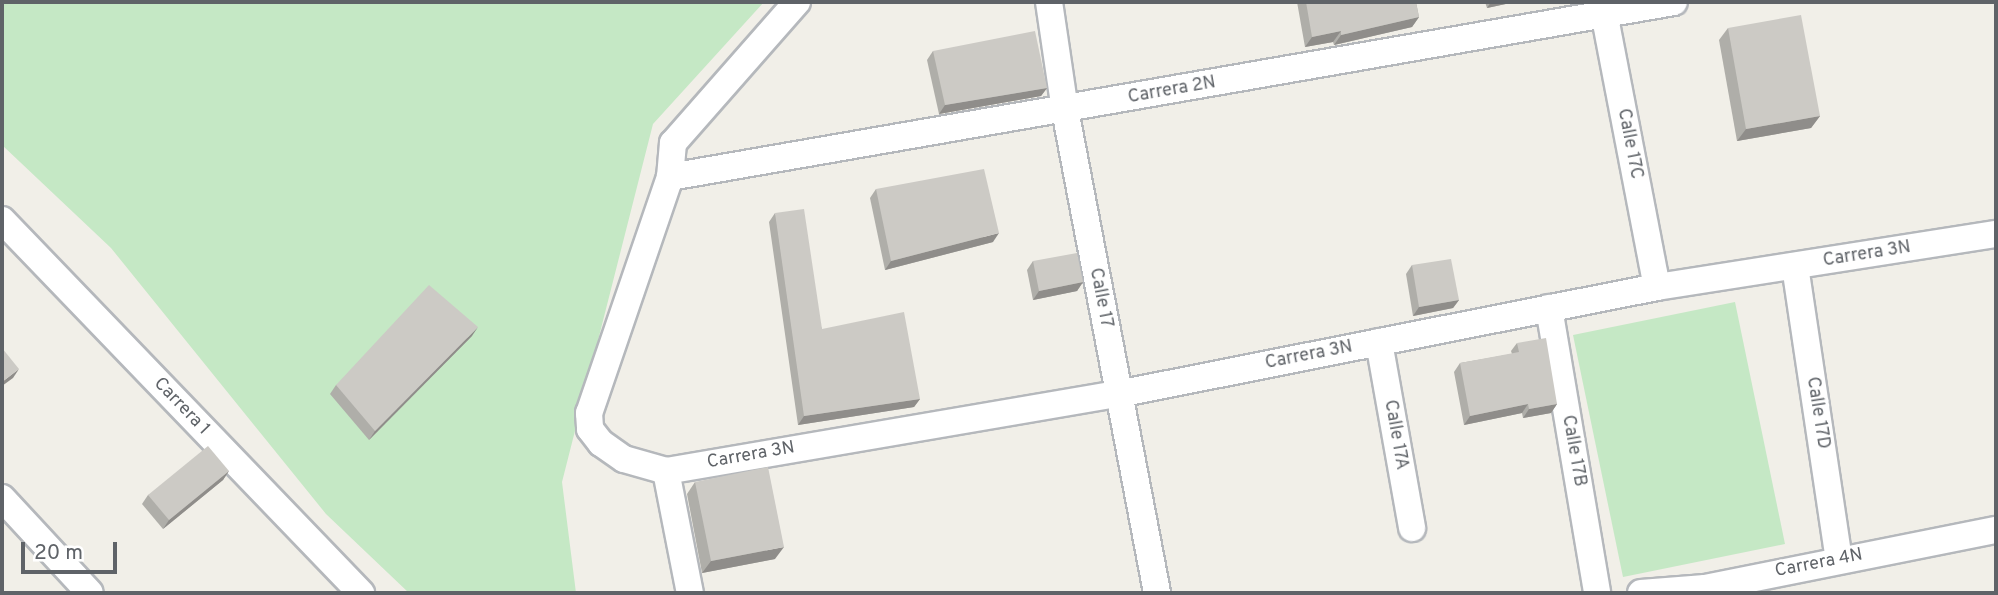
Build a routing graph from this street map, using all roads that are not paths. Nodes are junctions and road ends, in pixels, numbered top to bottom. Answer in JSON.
{"nodes":[{"id":1,"x":797,"y":2,"type":"edge"},
{"id":2,"x":1049,"y":2,"type":"edge"},
{"id":3,"x":1674,"y":2,"type":"edge"},
{"id":4,"x":1603,"y":8,"type":"edge"},
{"id":5,"x":1065,"y":110,"type":"junction"},
{"id":6,"x":670,"y":177,"type":"junction"},
{"id":7,"x":2,"y":220,"type":"edge"},
{"id":8,"x":1996,"y":234,"type":"edge"},
{"id":9,"x":1795,"y":266,"type":"junction"},
{"id":10,"x":1657,"y":287,"type":"junction"},
{"id":11,"x":1549,"y":308,"type":"junction"},
{"id":12,"x":1379,"y":342,"type":"junction"},
{"id":13,"x":1118,"y":394,"type":"junction"},
{"id":14,"x":666,"y":471,"type":"junction"},
{"id":15,"x":2,"y":498,"type":"edge"},
{"id":16,"x":12,"y":523,"type":"edge"},
{"id":17,"x":1412,"y":528,"type":"dead end"},
{"id":18,"x":1996,"y":530,"type":"edge"},
{"id":19,"x":1839,"y":560,"type":"junction"},
{"id":20,"x":1706,"y":590,"type":"edge"},
{"id":21,"x":90,"y":593,"type":"edge"},
{"id":22,"x":361,"y":593,"type":"edge"},
{"id":23,"x":690,"y":593,"type":"edge"},
{"id":24,"x":1157,"y":593,"type":"edge"},
{"id":25,"x":1597,"y":593,"type":"edge"},
{"id":26,"x":1641,"y":593,"type":"edge"}],
"edges":[{"from":1,"to":6,"type":"street","name":"Carrera 3N"},
{"from":2,"to":5,"type":"street","name":"Calle 17"},
{"from":3,"to":4,"type":"street","name":"Carrera 2N"},
{"from":4,"to":5,"type":"street","name":"Carrera 2N"},
{"from":4,"to":10,"type":"street","name":"Calle 17C"},
{"from":5,"to":6,"type":"street","name":"Carrera 2N"},
{"from":5,"to":13,"type":"street","name":"Calle 17"},
{"from":6,"to":14,"type":"street","name":"Carrera 3N"},
{"from":7,"to":22,"type":"street","name":"Carrera 1"},
{"from":8,"to":9,"type":"street","name":"Carrera 3N"},
{"from":9,"to":10,"type":"street","name":"Carrera 3N"},
{"from":9,"to":19,"type":"street","name":"Calle 17D"},
{"from":10,"to":11,"type":"street","name":"Carrera 3N"},
{"from":11,"to":12,"type":"street","name":"Carrera 3N"},
{"from":11,"to":25,"type":"street","name":"Calle 17B"},
{"from":12,"to":13,"type":"street","name":"Carrera 3N"},
{"from":12,"to":17,"type":"street","name":"Calle 17A"},
{"from":13,"to":14,"type":"street","name":"Carrera 3N"},
{"from":13,"to":24,"type":"street","name":"Calle 17"},
{"from":14,"to":23,"type":"street"},
{"from":15,"to":16,"type":"street"},
{"from":16,"to":21,"type":"street"},
{"from":18,"to":19,"type":"street","name":"Carrera 4N"},
{"from":19,"to":20,"type":"street","name":"Carrera 4N"},
{"from":20,"to":26,"type":"street","name":"Carrera 4N"}]}
